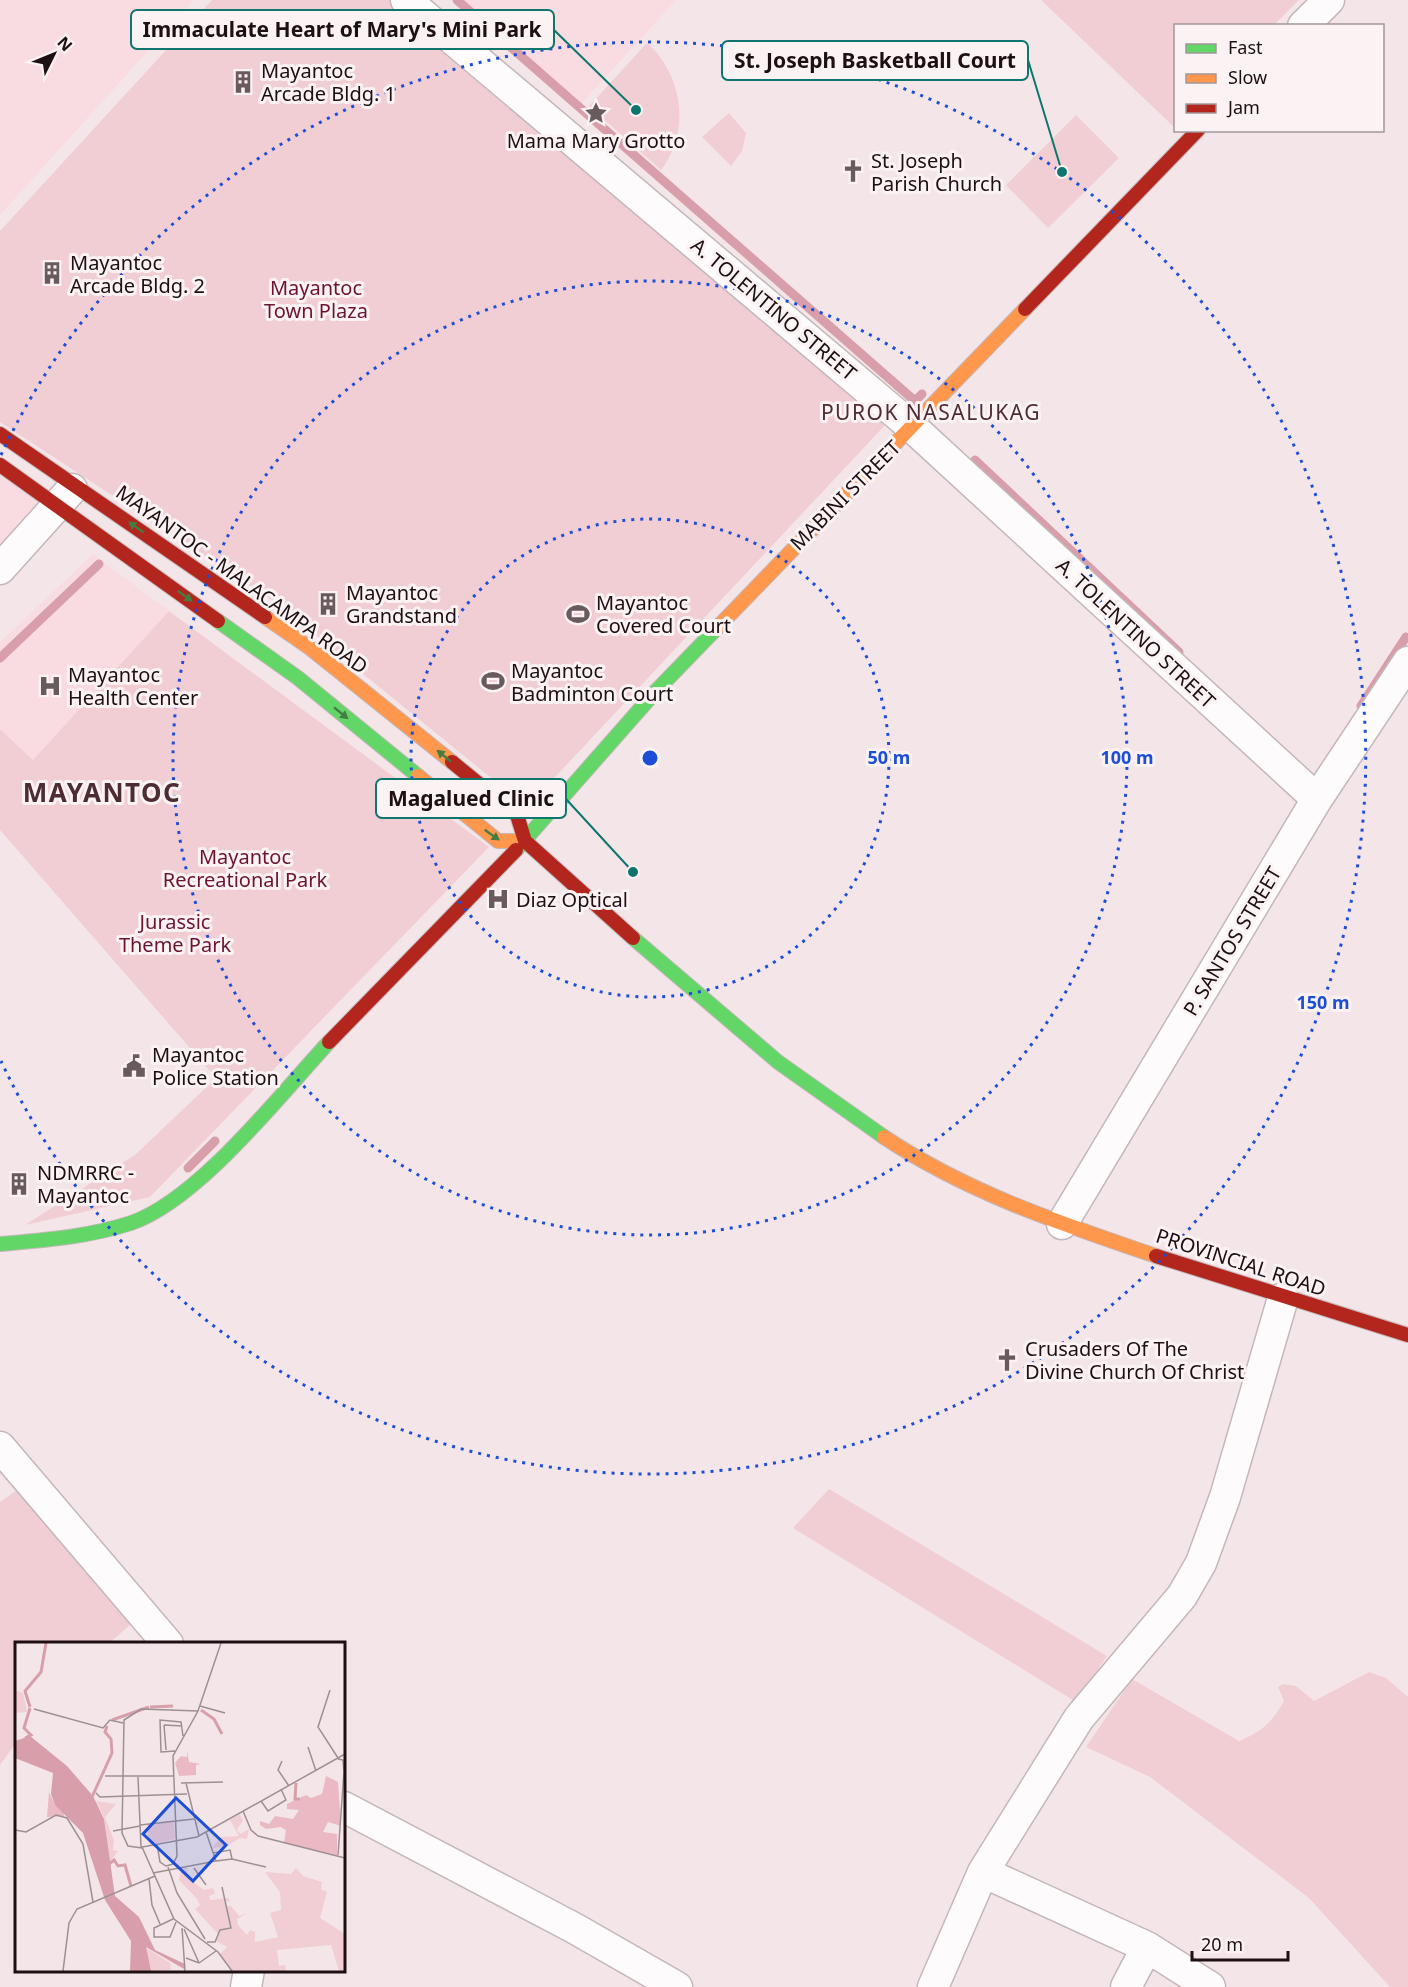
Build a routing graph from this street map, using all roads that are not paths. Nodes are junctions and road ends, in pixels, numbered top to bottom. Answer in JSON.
{"nodes":[{"id":1,"x":406,"y":0,"type":"edge"},
{"id":2,"x":1329,"y":0,"type":"edge"},
{"id":3,"x":1305,"y":24,"type":"edge"},
{"id":4,"x":1196,"y":132,"type":"edge"},
{"id":5,"x":912,"y":427,"type":"junction"},
{"id":6,"x":0,"y":434,"type":"edge"},
{"id":7,"x":0,"y":465,"type":"edge"},
{"id":8,"x":68,"y":495,"type":"junction"},
{"id":9,"x":0,"y":569,"type":"edge"},
{"id":10,"x":1408,"y":662,"type":"edge"},
{"id":11,"x":312,"y":669,"type":"junction"},
{"id":12,"x":1317,"y":799,"type":"junction"},
{"id":13,"x":525,"y":841,"type":"junction"},
{"id":14,"x":1062,"y":1224,"type":"junction"},
{"id":15,"x":0,"y":1244,"type":"edge"},
{"id":16,"x":1283,"y":1298,"type":"junction"},
{"id":17,"x":1408,"y":1335,"type":"edge"},
{"id":18,"x":0,"y":1447,"type":"edge"},
{"id":19,"x":166,"y":1642,"type":"edge"},
{"id":20,"x":345,"y":1808,"type":"edge"},
{"id":21,"x":983,"y":1872,"type":"junction"},
{"id":22,"x":1147,"y":1947,"type":"junction"},
{"id":23,"x":249,"y":1972,"type":"edge"},
{"id":24,"x":246,"y":1987,"type":"edge"},
{"id":25,"x":677,"y":1987,"type":"edge"},
{"id":26,"x":933,"y":1987,"type":"edge"},
{"id":27,"x":1126,"y":1987,"type":"edge"},
{"id":28,"x":1210,"y":1987,"type":"edge"}],
"edges":[{"from":1,"to":5,"type":"street","name":"A. TOLENTINO STREET"},
{"from":2,"to":3,"type":"street"},
{"from":4,"to":5,"type":"main road","name":"MABINI STREET"},
{"from":5,"to":12,"type":"street","name":"A. TOLENTINO STREET"},
{"from":5,"to":13,"type":"main road","name":"MABINI STREET"},
{"from":6,"to":8,"type":"main road","name":"MAYANTOC - MALACAMPA ROAD"},
{"from":7,"to":8,"type":"main road","name":"MAYANTOC - MALACAMPA ROAD"},
{"from":8,"to":9,"type":"street"},
{"from":8,"to":11,"type":"main road","name":"MAYANTOC - MALACAMPA ROAD","one_way":true},
{"from":11,"to":8,"type":"main road","name":"MAYANTOC - MALACAMPA ROAD","one_way":true},
{"from":10,"to":12,"type":"street","name":"P. SANTOS STREET"},
{"from":13,"to":11,"type":"main road","name":"MAYANTOC - MALACAMPA ROAD","one_way":true},
{"from":11,"to":13,"type":"main road","name":"MAYANTOC - MALACAMPA ROAD","one_way":true},
{"from":12,"to":14,"type":"street","name":"P. SANTOS STREET"},
{"from":13,"to":14,"type":"main road","name":"MAYANTOC - MALACAMPA ROAD"},
{"from":13,"to":15,"type":"main road","name":"MABINI STREET"},
{"from":14,"to":16,"type":"main road","name":"PROVINCIAL ROAD"},
{"from":16,"to":17,"type":"main road","name":"PROVINCIAL ROAD"},
{"from":16,"to":21,"type":"street"},
{"from":18,"to":19,"type":"street"},
{"from":20,"to":25,"type":"street"},
{"from":21,"to":22,"type":"street"},
{"from":21,"to":26,"type":"street"},
{"from":22,"to":27,"type":"street"},
{"from":22,"to":28,"type":"street"},
{"from":23,"to":24,"type":"street"}]}
